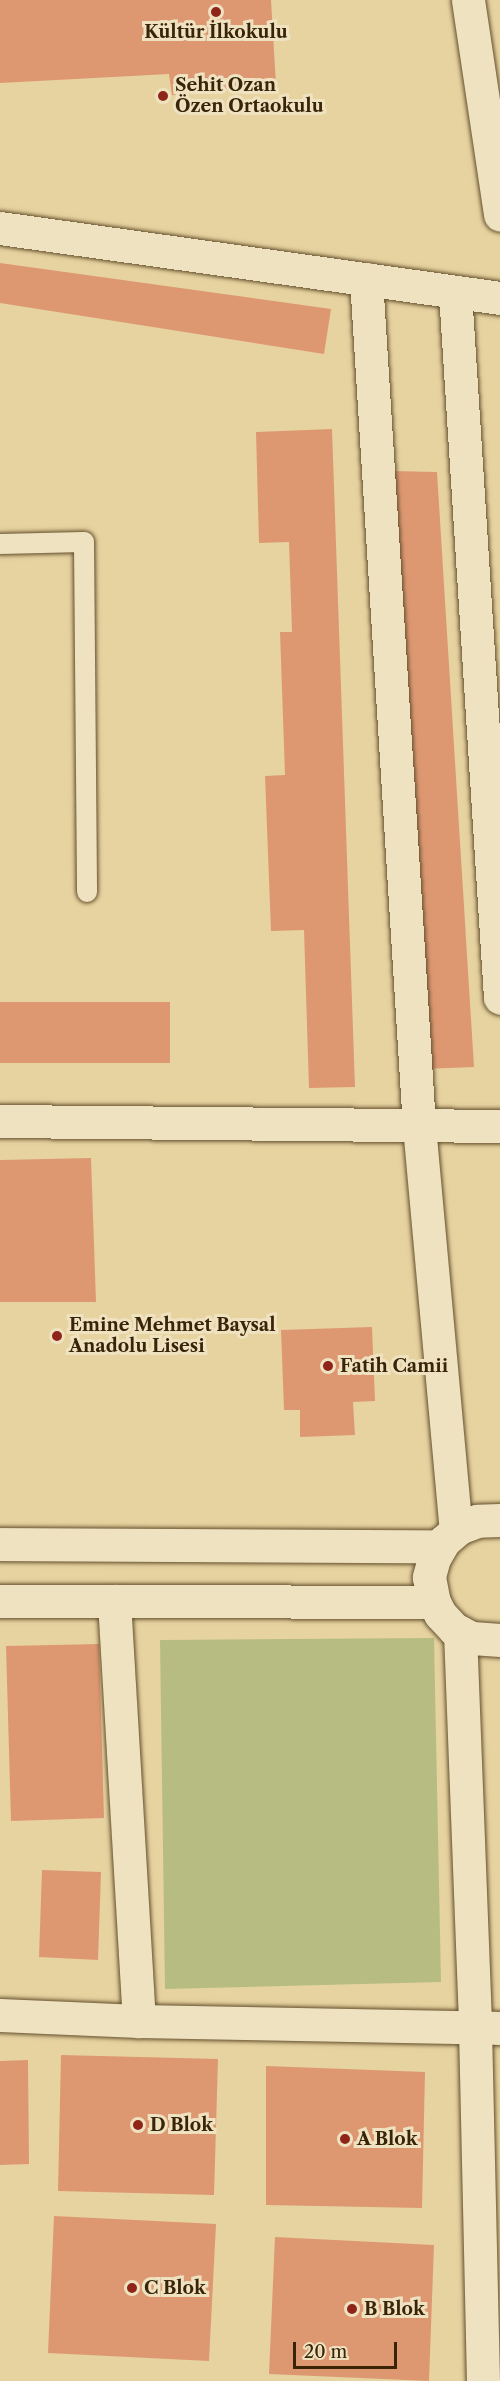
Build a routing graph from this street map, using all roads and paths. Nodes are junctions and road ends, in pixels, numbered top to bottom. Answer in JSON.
{"nodes":[{"id":1,"x":468,"y":0,"type":"edge"},
{"id":2,"x":500,"y":216,"type":"edge"},
{"id":3,"x":0,"y":228,"type":"edge"},
{"id":4,"x":366,"y":279,"type":"junction"},
{"id":5,"x":455,"y":292,"type":"junction"},
{"id":6,"x":500,"y":298,"type":"edge"},
{"id":7,"x":0,"y":544,"type":"edge"},
{"id":8,"x":490,"y":729,"type":"edge"},
{"id":9,"x":87,"y":892,"type":"dead end"},
{"id":10,"x":500,"y":998,"type":"edge"},
{"id":11,"x":0,"y":1121,"type":"edge"},
{"id":12,"x":419,"y":1126,"type":"junction"},
{"id":13,"x":500,"y":1126,"type":"edge"},
{"id":14,"x":500,"y":1520,"type":"edge"},
{"id":15,"x":448,"y":1538,"type":"junction"},
{"id":16,"x":0,"y":1544,"type":"edge"},
{"id":17,"x":0,"y":1601,"type":"edge"},
{"id":18,"x":114,"y":1601,"type":"junction"},
{"id":19,"x":434,"y":1602,"type":"junction"},
{"id":20,"x":460,"y":1632,"type":"junction"},
{"id":21,"x":500,"y":1640,"type":"edge"},
{"id":22,"x":0,"y":2014,"type":"edge"},
{"id":23,"x":139,"y":2021,"type":"junction"},
{"id":24,"x":488,"y":2029,"type":"edge"},
{"id":25,"x":483,"y":2381,"type":"edge"}],
"edges":[{"from":1,"to":2,"type":"street"},
{"from":3,"to":4,"type":"street"},
{"from":4,"to":5,"type":"street"},
{"from":4,"to":12,"type":"street"},
{"from":5,"to":6,"type":"street"},
{"from":5,"to":8,"type":"street"},
{"from":7,"to":9,"type":"lane"},
{"from":8,"to":10,"type":"street"},
{"from":11,"to":12,"type":"street"},
{"from":12,"to":13,"type":"street"},
{"from":12,"to":15,"type":"street"},
{"from":14,"to":15,"type":"street"},
{"from":15,"to":16,"type":"street"},
{"from":15,"to":19,"type":"street"},
{"from":17,"to":18,"type":"street"},
{"from":18,"to":19,"type":"street"},
{"from":18,"to":23,"type":"street"},
{"from":19,"to":20,"type":"street"},
{"from":20,"to":21,"type":"street"},
{"from":20,"to":24,"type":"street"},
{"from":22,"to":23,"type":"street"},
{"from":23,"to":24,"type":"street"},
{"from":24,"to":25,"type":"street"}]}
